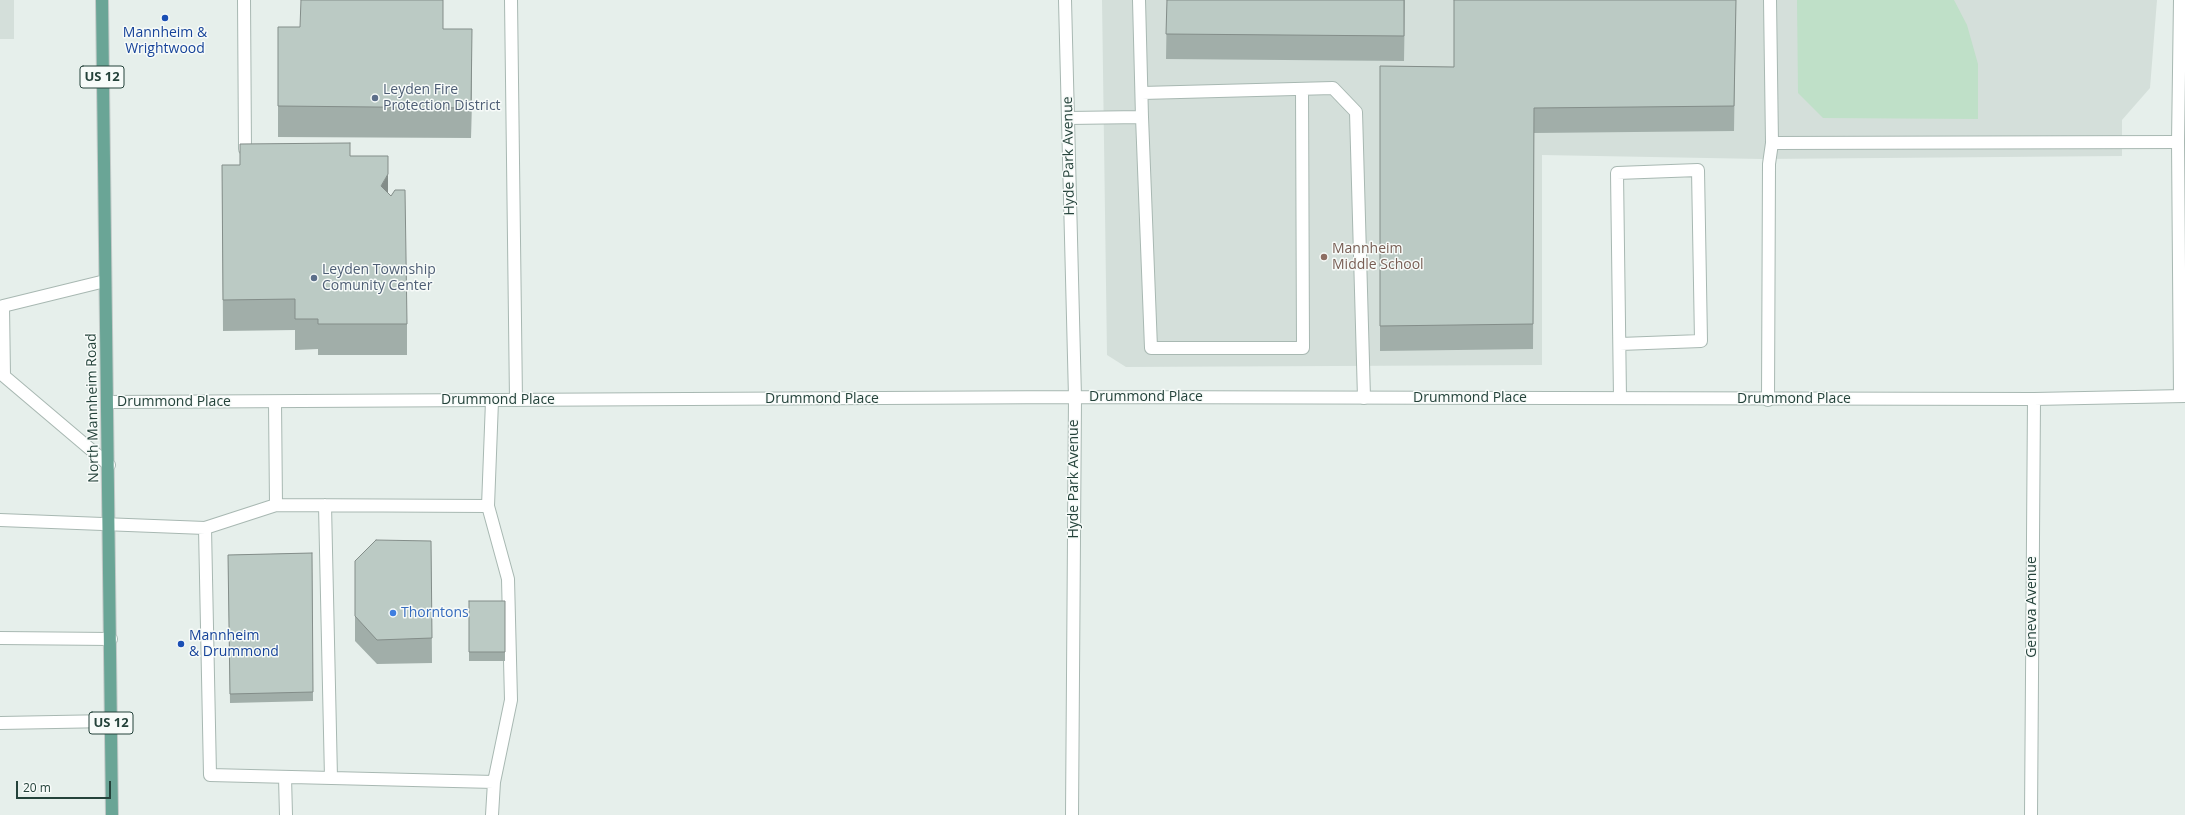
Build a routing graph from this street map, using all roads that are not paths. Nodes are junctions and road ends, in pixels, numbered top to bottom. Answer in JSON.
{"nodes":[{"id":1,"x":102,"y":0,"type":"edge"},
{"id":2,"x":244,"y":0,"type":"edge"},
{"id":3,"x":511,"y":0,"type":"edge"},
{"id":4,"x":1065,"y":0,"type":"edge"},
{"id":5,"x":1139,"y":0,"type":"edge"},
{"id":6,"x":1770,"y":0,"type":"edge"},
{"id":7,"x":2180,"y":0,"type":"edge"},
{"id":8,"x":1302,"y":89,"type":"junction"},
{"id":9,"x":1142,"y":93,"type":"junction"},
{"id":10,"x":1142,"y":117,"type":"junction"},
{"id":11,"x":1068,"y":118,"type":"junction"},
{"id":12,"x":2178,"y":142,"type":"junction"},
{"id":13,"x":1772,"y":143,"type":"junction"},
{"id":14,"x":245,"y":149,"type":"edge"},
{"id":15,"x":106,"y":281,"type":"junction"},
{"id":16,"x":1620,"y":344,"type":"junction"},
{"id":17,"x":2183,"y":396,"type":"edge"},
{"id":18,"x":1075,"y":397,"type":"junction"},
{"id":19,"x":1364,"y":398,"type":"junction"},
{"id":20,"x":1620,"y":398,"type":"junction"},
{"id":21,"x":2034,"y":399,"type":"junction"},
{"id":22,"x":516,"y":400,"type":"junction"},
{"id":23,"x":1768,"y":400,"type":"junction"},
{"id":24,"x":492,"y":401,"type":"junction"},
{"id":25,"x":108,"y":402,"type":"junction"},
{"id":26,"x":276,"y":402,"type":"junction"},
{"id":27,"x":109,"y":465,"type":"junction"},
{"id":28,"x":276,"y":505,"type":"junction"},
{"id":29,"x":325,"y":505,"type":"junction"},
{"id":30,"x":488,"y":506,"type":"junction"},
{"id":31,"x":0,"y":520,"type":"edge"},
{"id":32,"x":109,"y":523,"type":"junction"},
{"id":33,"x":205,"y":528,"type":"junction"},
{"id":34,"x":0,"y":638,"type":"edge"},
{"id":35,"x":111,"y":639,"type":"junction"},
{"id":36,"x":111,"y":721,"type":"junction"},
{"id":37,"x":0,"y":723,"type":"edge"},
{"id":38,"x":285,"y":777,"type":"junction"},
{"id":39,"x":331,"y":778,"type":"junction"},
{"id":40,"x":494,"y":782,"type":"junction"},
{"id":41,"x":112,"y":815,"type":"edge"},
{"id":42,"x":286,"y":815,"type":"edge"},
{"id":43,"x":492,"y":815,"type":"edge"},
{"id":44,"x":1072,"y":815,"type":"edge"},
{"id":45,"x":2031,"y":815,"type":"edge"}],
"edges":[{"from":1,"to":15,"type":"main road","name":"North Mannheim Road","number":"US 12"},
{"from":2,"to":14,"type":"street"},
{"from":3,"to":22,"type":"street"},
{"from":4,"to":11,"type":"street","name":"Hyde Park Avenue"},
{"from":5,"to":9,"type":"street"},
{"from":6,"to":13,"type":"street"},
{"from":7,"to":12,"type":"street"},
{"from":8,"to":9,"type":"street"},
{"from":8,"to":10,"type":"street"},
{"from":8,"to":19,"type":"street"},
{"from":9,"to":10,"type":"street"},
{"from":10,"to":11,"type":"street"},
{"from":11,"to":18,"type":"street","name":"Hyde Park Avenue"},
{"from":12,"to":13,"type":"street"},
{"from":12,"to":17,"type":"street"},
{"from":13,"to":23,"type":"street"},
{"from":15,"to":25,"type":"main road","name":"North Mannheim Road","number":"US 12"},
{"from":15,"to":27,"type":"street"},
{"from":16,"to":16,"type":"street"},
{"from":16,"to":20,"type":"street"},
{"from":17,"to":21,"type":"street","name":"Drummond Place"},
{"from":18,"to":19,"type":"street","name":"Drummond Place"},
{"from":18,"to":22,"type":"street","name":"Drummond Place"},
{"from":18,"to":44,"type":"street","name":"Hyde Park Avenue"},
{"from":19,"to":20,"type":"street","name":"Drummond Place"},
{"from":20,"to":23,"type":"street","name":"Drummond Place"},
{"from":21,"to":23,"type":"street","name":"Drummond Place"},
{"from":21,"to":45,"type":"street","name":"Geneva Avenue"},
{"from":22,"to":24,"type":"street","name":"Drummond Place"},
{"from":24,"to":26,"type":"street","name":"Drummond Place"},
{"from":24,"to":30,"type":"street"},
{"from":25,"to":26,"type":"street","name":"Drummond Place"},
{"from":25,"to":27,"type":"main road","name":"North Mannheim Road","number":"US 12"},
{"from":26,"to":28,"type":"street"},
{"from":27,"to":32,"type":"main road","name":"North Mannheim Road","number":"US 12"},
{"from":28,"to":29,"type":"street"},
{"from":28,"to":33,"type":"street"},
{"from":29,"to":30,"type":"street"},
{"from":29,"to":39,"type":"street"},
{"from":30,"to":40,"type":"street"},
{"from":31,"to":32,"type":"street"},
{"from":32,"to":33,"type":"street"},
{"from":32,"to":35,"type":"main road","name":"North Mannheim Road","number":"US 12"},
{"from":33,"to":38,"type":"street"},
{"from":34,"to":35,"type":"street"},
{"from":35,"to":36,"type":"main road","name":"North Mannheim Road","number":"US 12"},
{"from":36,"to":37,"type":"street"},
{"from":36,"to":41,"type":"main road","name":"North Mannheim Road","number":"US 12"},
{"from":38,"to":39,"type":"street"},
{"from":38,"to":42,"type":"street"},
{"from":39,"to":40,"type":"street"},
{"from":40,"to":43,"type":"street"}]}
